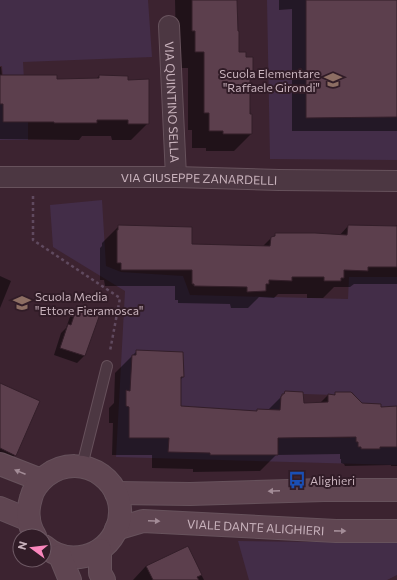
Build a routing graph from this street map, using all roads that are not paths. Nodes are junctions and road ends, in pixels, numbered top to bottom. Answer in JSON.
{"nodes":[{"id":1,"x":169,"y":26,"type":"dead end"},
{"id":2,"x":0,"y":177,"type":"edge"},
{"id":3,"x":176,"y":177,"type":"junction"},
{"id":4,"x":397,"y":181,"type":"edge"},
{"id":5,"x":107,"y":366,"type":"road end"},
{"id":6,"x":0,"y":464,"type":"edge"},
{"id":7,"x":82,"y":466,"type":"junction"},
{"id":8,"x":41,"y":480,"type":"junction"},
{"id":9,"x":397,"y":490,"type":"edge"},
{"id":10,"x":116,"y":493,"type":"junction"},
{"id":11,"x":0,"y":508,"type":"edge"},
{"id":12,"x":32,"y":528,"type":"edge"},
{"id":13,"x":116,"y":529,"type":"junction"},
{"id":14,"x":397,"y":531,"type":"edge"},
{"id":15,"x":100,"y":550,"type":"junction"},
{"id":16,"x":52,"y":551,"type":"edge"},
{"id":17,"x":70,"y":580,"type":"edge"},
{"id":18,"x":104,"y":580,"type":"edge"}],
"edges":[{"from":1,"to":3,"type":"street","name":"VIA QUINTINO SELLA"},
{"from":2,"to":3,"type":"street","name":"VIA GIUSEPPE ZANARDELLI"},
{"from":3,"to":4,"type":"street","name":"VIA GIUSEPPE ZANARDELLI"},
{"from":5,"to":7,"type":"lane"},
{"from":8,"to":6,"type":"street","one_way":true},
{"from":7,"to":8,"type":"street"},
{"from":7,"to":10,"type":"street"},
{"from":8,"to":12,"type":"street"},
{"from":9,"to":10,"type":"street","one_way":true},
{"from":10,"to":13,"type":"street"},
{"from":11,"to":12,"type":"street"},
{"from":13,"to":14,"type":"street","name":"VIALE DANTE ALIGHIERI","one_way":true},
{"from":13,"to":15,"type":"street"},
{"from":15,"to":16,"type":"street"},
{"from":15,"to":18,"type":"street"},
{"from":16,"to":17,"type":"street"}]}
